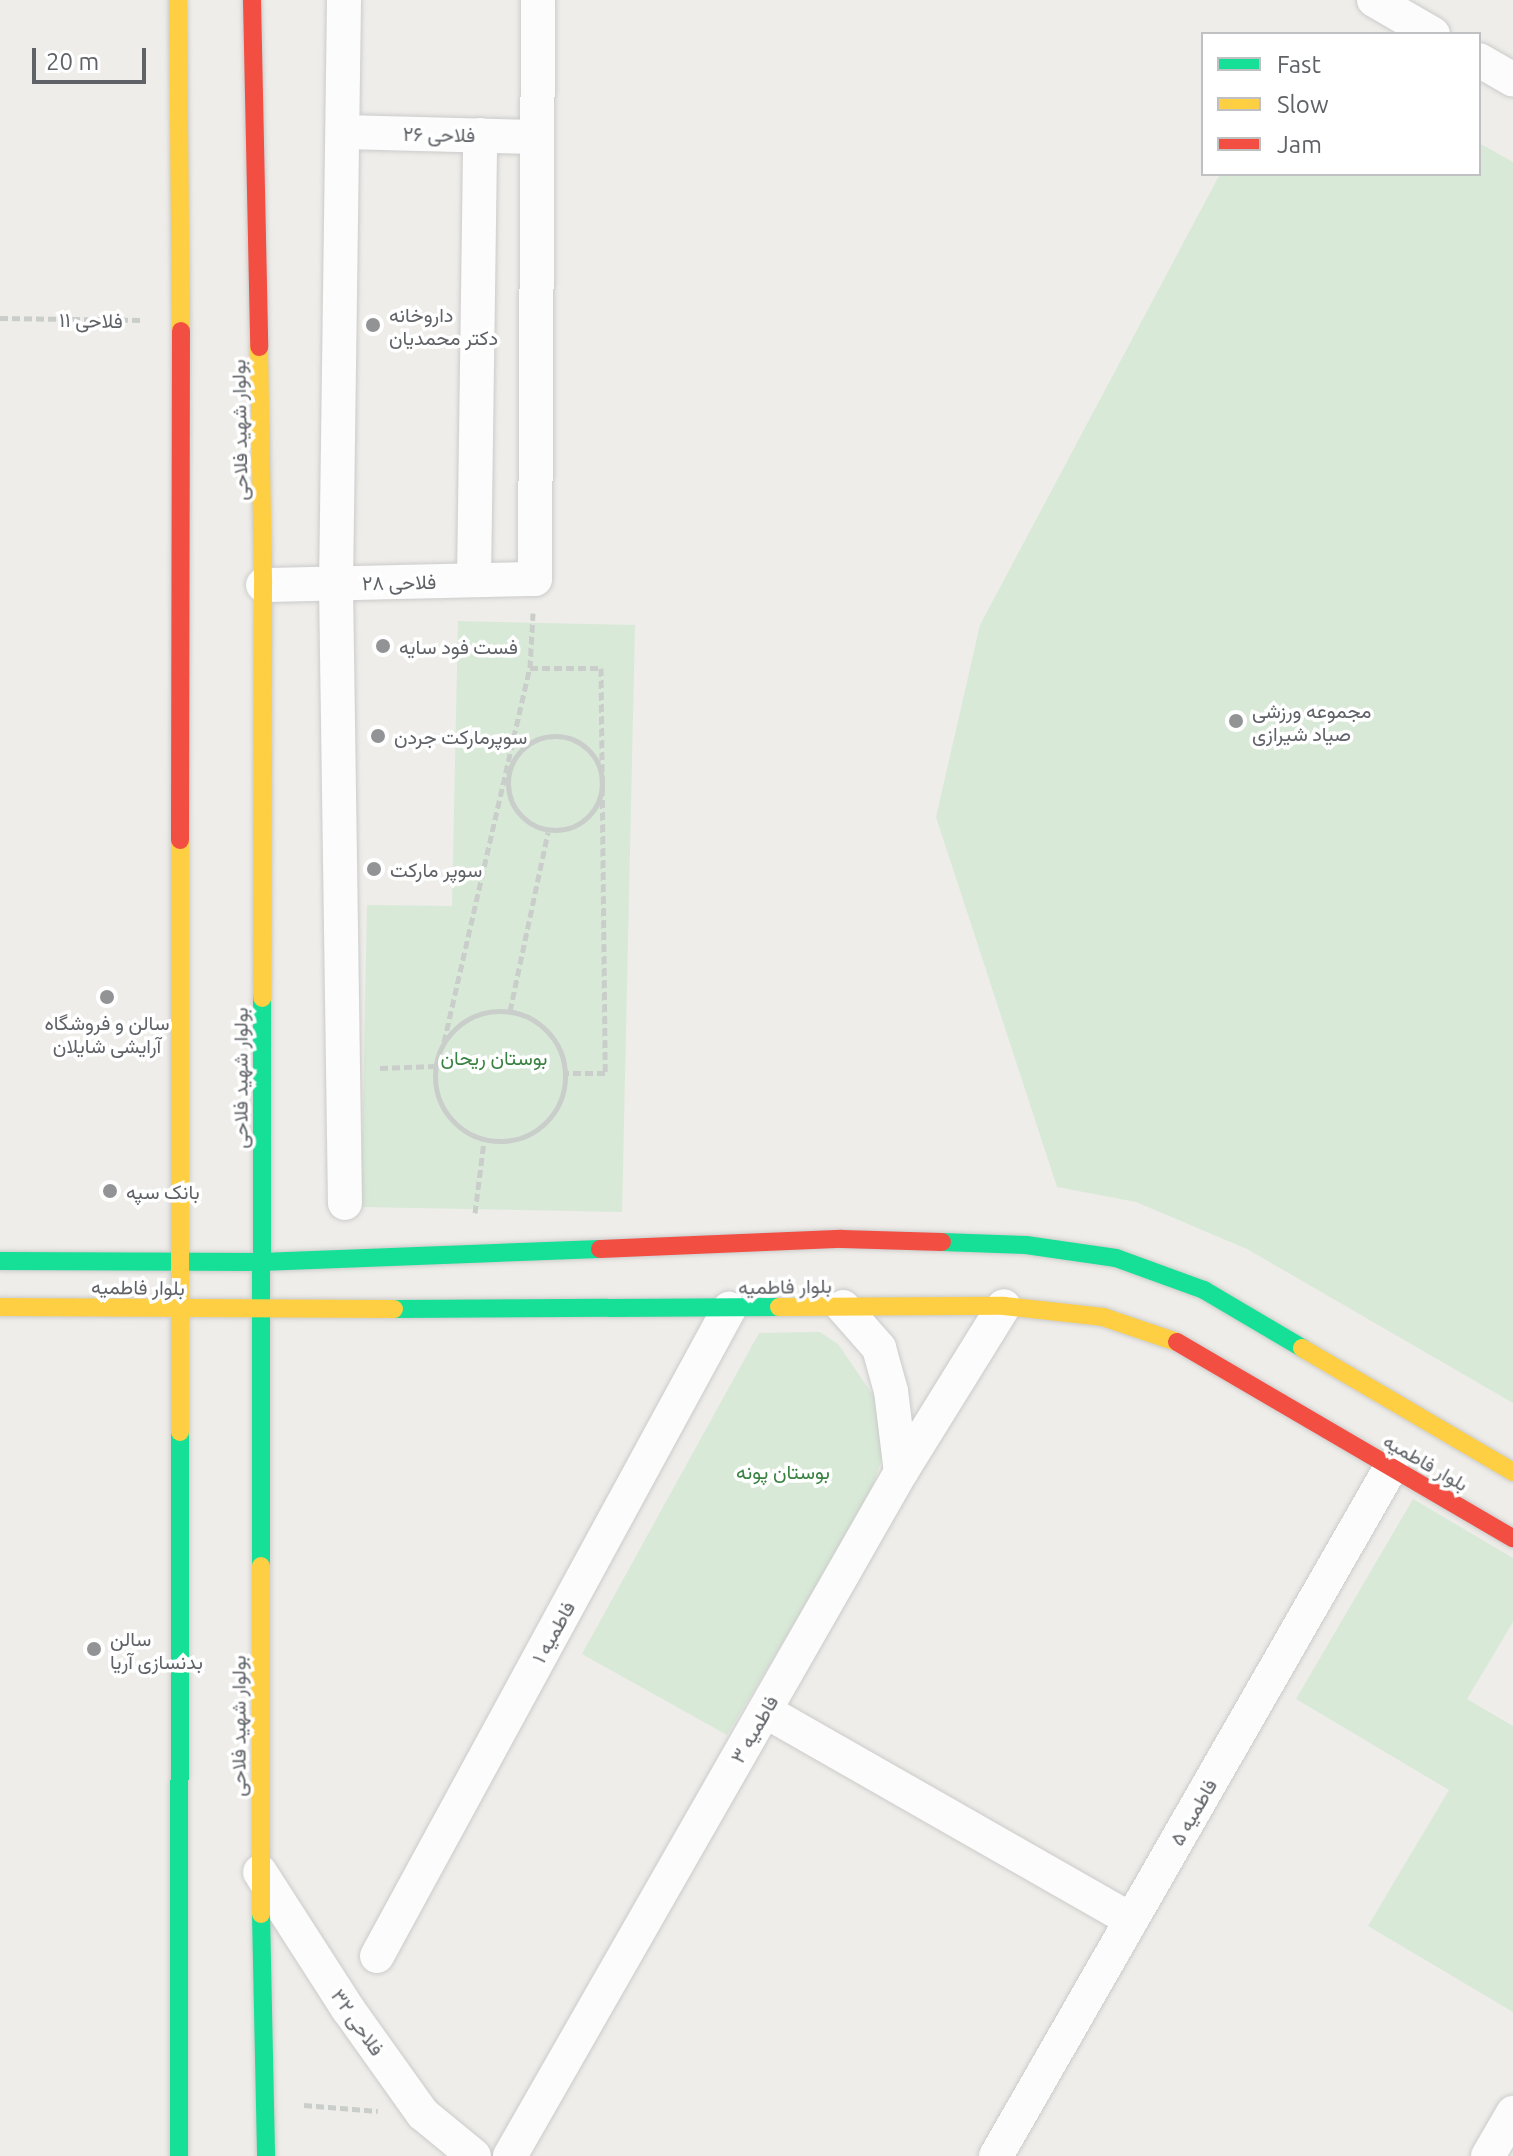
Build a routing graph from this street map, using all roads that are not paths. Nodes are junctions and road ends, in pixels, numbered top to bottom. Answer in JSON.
{"nodes":[{"id":1,"x":178,"y":0,"type":"edge"},
{"id":2,"x":252,"y":0,"type":"edge"},
{"id":3,"x":344,"y":0,"type":"edge"},
{"id":4,"x":538,"y":0,"type":"edge"},
{"id":5,"x":1374,"y":0,"type":"edge"},
{"id":6,"x":1430,"y":32,"type":"edge"},
{"id":7,"x":1481,"y":61,"type":"edge"},
{"id":8,"x":1513,"y":80,"type":"edge"},
{"id":9,"x":343,"y":132,"type":"junction"},
{"id":10,"x":480,"y":135,"type":"junction"},
{"id":11,"x":535,"y":137,"type":"junction"},
{"id":12,"x":474,"y":580,"type":"junction"},
{"id":13,"x":336,"y":584,"type":"junction"},
{"id":14,"x":263,"y":585,"type":"junction"},
{"id":15,"x":345,"y":1203,"type":"dead end"},
{"id":16,"x":0,"y":1261,"type":"edge"},
{"id":17,"x":178,"y":1261,"type":"junction"},
{"id":18,"x":261,"y":1262,"type":"junction"},
{"id":19,"x":1004,"y":1306,"type":"junction"},
{"id":20,"x":0,"y":1307,"type":"edge"},
{"id":21,"x":843,"y":1307,"type":"junction"},
{"id":22,"x":729,"y":1309,"type":"junction"},
{"id":23,"x":179,"y":1310,"type":"junction"},
{"id":24,"x":262,"y":1310,"type":"junction"},
{"id":25,"x":1391,"y":1467,"type":"junction"},
{"id":26,"x":901,"y":1472,"type":"junction"},
{"id":27,"x":1513,"y":1472,"type":"edge"},
{"id":28,"x":1513,"y":1538,"type":"edge"},
{"id":29,"x":765,"y":1711,"type":"junction"},
{"id":30,"x":260,"y":1872,"type":"junction"},
{"id":31,"x":1131,"y":1920,"type":"junction"},
{"id":32,"x":377,"y":1956,"type":"dead end"},
{"id":33,"x":1513,"y":2113,"type":"edge"},
{"id":34,"x":179,"y":2156,"type":"edge"},
{"id":35,"x":266,"y":2156,"type":"edge"},
{"id":36,"x":474,"y":2156,"type":"edge"},
{"id":37,"x":510,"y":2156,"type":"edge"},
{"id":38,"x":996,"y":2156,"type":"edge"},
{"id":39,"x":1488,"y":2156,"type":"edge"}],
"edges":[{"from":1,"to":17,"type":"main road"},
{"from":2,"to":14,"type":"main road","name":"بولوار شهید فلاحی"},
{"from":3,"to":9,"type":"street"},
{"from":4,"to":11,"type":"street"},
{"from":5,"to":6,"type":"street"},
{"from":7,"to":8,"type":"street"},
{"from":9,"to":10,"type":"street","name":"فلاحی ۲۶"},
{"from":9,"to":13,"type":"street"},
{"from":10,"to":11,"type":"street","name":"فلاحی ۲۶"},
{"from":10,"to":12,"type":"street"},
{"from":11,"to":12,"type":"street","name":"فلاحی ۲۸"},
{"from":12,"to":13,"type":"street","name":"فلاحی ۲۸"},
{"from":13,"to":14,"type":"street","name":"فلاحی ۲۸"},
{"from":13,"to":15,"type":"street"},
{"from":14,"to":18,"type":"main road","name":"بولوار شهید فلاحی"},
{"from":16,"to":17,"type":"main road","name":"بلوار فاطمیه"},
{"from":17,"to":18,"type":"main road","name":"بلوار فاطمیه"},
{"from":17,"to":23,"type":"main road"},
{"from":18,"to":24,"type":"main road","name":"بولوار شهید فلاحی"},
{"from":18,"to":27,"type":"main road","name":"بلوار فاطمیه"},
{"from":19,"to":21,"type":"main road","name":"بلوار فاطمیه"},
{"from":19,"to":25,"type":"main road","name":"بلوار فاطمیه"},
{"from":19,"to":26,"type":"street","name":"فاطمیه ۳"},
{"from":20,"to":23,"type":"main road","name":"بلوار فاطمیه"},
{"from":21,"to":22,"type":"main road","name":"بلوار فاطمیه"},
{"from":21,"to":26,"type":"street"},
{"from":22,"to":24,"type":"main road","name":"بلوار فاطمیه"},
{"from":22,"to":32,"type":"street","name":"فاطمیه ۱"},
{"from":23,"to":24,"type":"main road","name":"بلوار فاطمیه"},
{"from":23,"to":34,"type":"main road"},
{"from":24,"to":30,"type":"main road","name":"بولوار شهید فلاحی"},
{"from":25,"to":28,"type":"main road","name":"بلوار فاطمیه"},
{"from":25,"to":31,"type":"street","name":"فاطمیه ۵"},
{"from":26,"to":29,"type":"street","name":"فاطمیه ۳"},
{"from":29,"to":31,"type":"street"},
{"from":29,"to":37,"type":"street","name":"فاطمیه ۳"},
{"from":30,"to":35,"type":"main road","name":"بولوار شهید فلاحی"},
{"from":30,"to":36,"type":"street","name":"فلاحی ۳۲"},
{"from":31,"to":38,"type":"street","name":"فاطمیه ۵"},
{"from":33,"to":39,"type":"street"}]}
